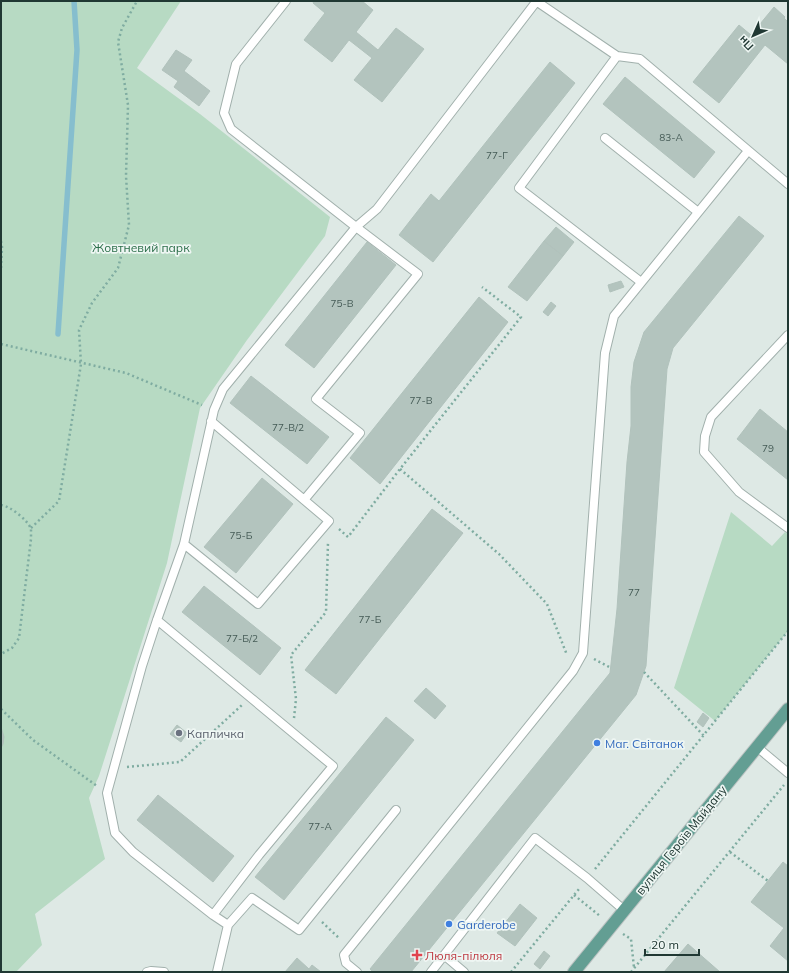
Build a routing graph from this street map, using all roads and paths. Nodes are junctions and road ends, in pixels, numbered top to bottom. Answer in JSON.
{"nodes":[{"id":1,"x":137,"y":1,"type":"edge"},
{"id":2,"x":286,"y":1,"type":"edge"},
{"id":3,"x":536,"y":1,"type":"edge"},
{"id":4,"x":617,"y":56,"type":"junction"},
{"id":5,"x":605,"y":138,"type":"dead end"},
{"id":6,"x":748,"y":151,"type":"junction"},
{"id":7,"x":788,"y":184,"type":"edge"},
{"id":8,"x":698,"y":212,"type":"junction"},
{"id":9,"x":356,"y":227,"type":"junction"},
{"id":10,"x":1,"y":241,"type":"edge"},
{"id":11,"x":1,"y":269,"type":"edge"},
{"id":12,"x":642,"y":282,"type":"junction"},
{"id":13,"x":482,"y":287,"type":"dead end"},
{"id":14,"x":788,"y":335,"type":"edge"},
{"id":15,"x":1,"y":344,"type":"edge"},
{"id":16,"x":81,"y":364,"type":"junction"},
{"id":17,"x":214,"y":410,"type":"junction"},
{"id":18,"x":211,"y":422,"type":"junction"},
{"id":19,"x":400,"y":469,"type":"junction"},
{"id":20,"x":304,"y":500,"type":"junction"},
{"id":21,"x":1,"y":505,"type":"edge"},
{"id":22,"x":329,"y":521,"type":"junction"},
{"id":23,"x":31,"y":528,"type":"junction"},
{"id":24,"x":788,"y":528,"type":"edge"},
{"id":25,"x":184,"y":544,"type":"junction"},
{"id":26,"x":157,"y":620,"type":"junction"},
{"id":27,"x":788,"y":631,"type":"edge"},
{"id":28,"x":583,"y":653,"type":"junction"},
{"id":29,"x":1,"y":654,"type":"edge"},
{"id":30,"x":611,"y":668,"type":"dead end"},
{"id":31,"x":573,"y":671,"type":"junction"},
{"id":32,"x":644,"y":672,"type":"dead end"},
{"id":33,"x":250,"y":698,"type":"junction"},
{"id":34,"x":1,"y":709,"type":"edge"},
{"id":35,"x":788,"y":709,"type":"edge"},
{"id":36,"x":292,"y":733,"type":"junction"},
{"id":37,"x":704,"y":736,"type":"junction"},
{"id":38,"x":757,"y":747,"type":"junction"},
{"id":39,"x":113,"y":769,"type":"junction"},
{"id":40,"x":788,"y":773,"type":"edge"},
{"id":41,"x":788,"y":780,"type":"edge"},
{"id":42,"x":107,"y":793,"type":"junction"},
{"id":43,"x":396,"y":810,"type":"dead end"},
{"id":44,"x":730,"y":852,"type":"junction"},
{"id":45,"x":587,"y":878,"type":"junction"},
{"id":46,"x":768,"y":881,"type":"dead end"},
{"id":47,"x":625,"y":911,"type":"junction"},
{"id":48,"x":213,"y":915,"type":"junction"},
{"id":49,"x":228,"y":925,"type":"junction"},
{"id":50,"x":444,"y":955,"type":"junction"},
{"id":51,"x":147,"y":972,"type":"edge"},
{"id":52,"x":164,"y":972,"type":"edge"},
{"id":53,"x":217,"y":972,"type":"edge"},
{"id":54,"x":357,"y":972,"type":"edge"},
{"id":55,"x":431,"y":972,"type":"edge"},
{"id":56,"x":464,"y":972,"type":"edge"},
{"id":57,"x":511,"y":972,"type":"edge"},
{"id":58,"x":574,"y":972,"type":"edge"},
{"id":59,"x":631,"y":972,"type":"edge"}],
"edges":[{"from":1,"to":16,"type":"path"},
{"from":2,"to":9,"type":"lane"},
{"from":3,"to":4,"type":"lane"},
{"from":3,"to":9,"type":"lane"},
{"from":4,"to":6,"type":"lane"},
{"from":4,"to":12,"type":"lane"},
{"from":5,"to":8,"type":"lane"},
{"from":6,"to":7,"type":"lane"},
{"from":6,"to":8,"type":"lane"},
{"from":8,"to":12,"type":"lane"},
{"from":9,"to":17,"type":"lane"},
{"from":9,"to":20,"type":"lane"},
{"from":10,"to":11,"type":"path"},
{"from":12,"to":28,"type":"lane"},
{"from":13,"to":19,"type":"path"},
{"from":14,"to":24,"type":"lane"},
{"from":15,"to":16,"type":"path"},
{"from":16,"to":17,"type":"path"},
{"from":16,"to":23,"type":"path"},
{"from":17,"to":18,"type":"lane"},
{"from":18,"to":20,"type":"lane"},
{"from":18,"to":25,"type":"lane"},
{"from":19,"to":22,"type":"path"},
{"from":19,"to":31,"type":"path"},
{"from":20,"to":22,"type":"lane"},
{"from":21,"to":23,"type":"path"},
{"from":22,"to":25,"type":"lane"},
{"from":22,"to":36,"type":"path"},
{"from":23,"to":29,"type":"path"},
{"from":25,"to":26,"type":"lane"},
{"from":26,"to":33,"type":"lane"},
{"from":26,"to":39,"type":"lane"},
{"from":27,"to":37,"type":"path"},
{"from":28,"to":30,"type":"path"},
{"from":28,"to":31,"type":"lane"},
{"from":31,"to":54,"type":"lane"},
{"from":32,"to":37,"type":"path"},
{"from":33,"to":36,"type":"lane"},
{"from":33,"to":39,"type":"path"},
{"from":34,"to":42,"type":"path"},
{"from":35,"to":38,"type":"main road","name":"вулиця Героїв Майдану"},
{"from":36,"to":48,"type":"lane"},
{"from":37,"to":45,"type":"path"},
{"from":38,"to":40,"type":"lane"},
{"from":38,"to":47,"type":"main road","name":"вулиця Героїв Майдану"},
{"from":39,"to":42,"type":"lane"},
{"from":41,"to":44,"type":"path"},
{"from":42,"to":48,"type":"lane"},
{"from":43,"to":49,"type":"lane"},
{"from":44,"to":46,"type":"path"},
{"from":44,"to":59,"type":"path"},
{"from":45,"to":47,"type":"lane"},
{"from":45,"to":50,"type":"lane"},
{"from":45,"to":57,"type":"path"},
{"from":47,"to":58,"type":"main road","name":"вулиця Героїв Майдану"},
{"from":48,"to":49,"type":"lane"},
{"from":49,"to":53,"type":"lane"},
{"from":50,"to":55,"type":"lane"},
{"from":50,"to":56,"type":"lane"},
{"from":51,"to":52,"type":"lane"}]}
